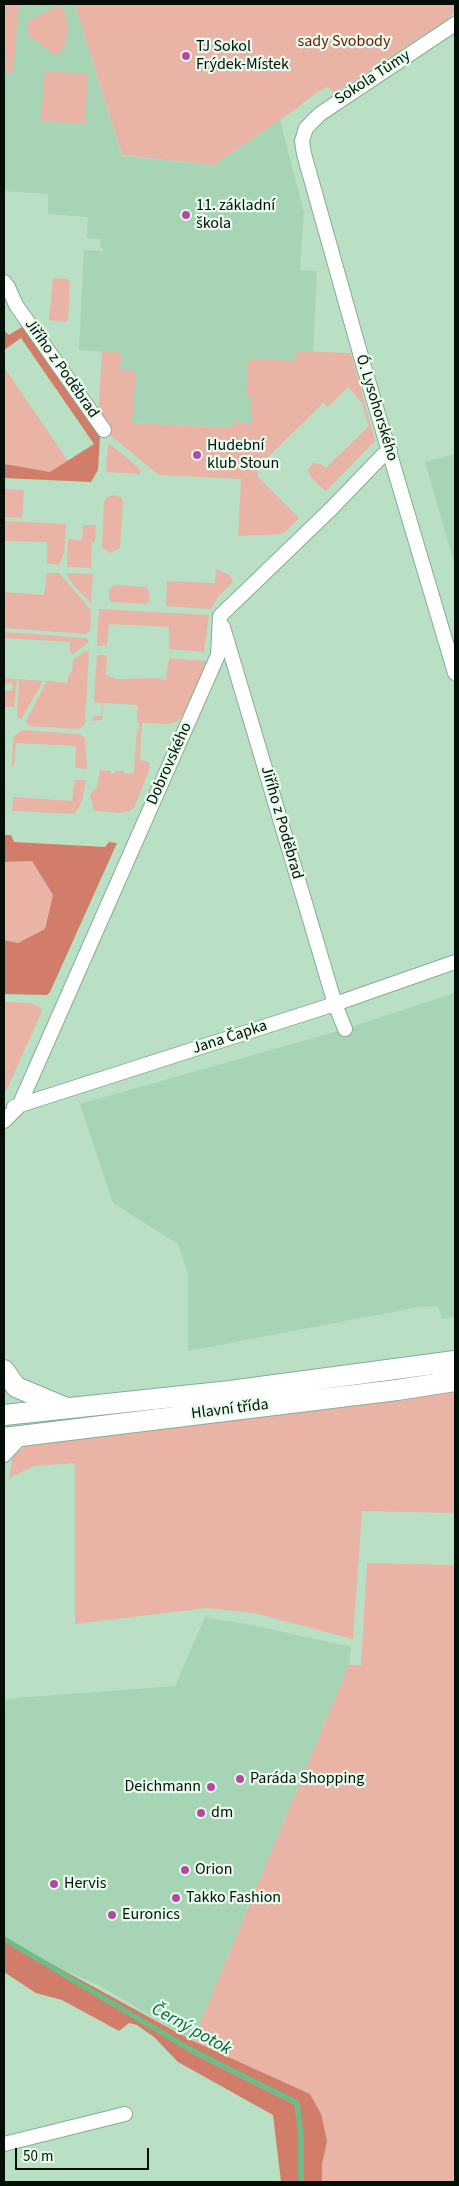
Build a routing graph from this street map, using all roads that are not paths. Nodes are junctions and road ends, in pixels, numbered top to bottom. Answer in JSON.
{"nodes":[{"id":1,"x":455,"y":24,"type":"edge"},
{"id":2,"x":302,"y":141,"type":"joint"},
{"id":3,"x":4,"y":282,"type":"edge"},
{"id":4,"x":104,"y":430,"type":"dead end"},
{"id":5,"x":390,"y":451,"type":"junction"},
{"id":6,"x":220,"y":616,"type":"junction"},
{"id":7,"x":455,"y":673,"type":"edge"},
{"id":8,"x":455,"y":962,"type":"edge"},
{"id":9,"x":335,"y":1004,"type":"junction"},
{"id":10,"x":345,"y":1029,"type":"dead end"},
{"id":11,"x":22,"y":1100,"type":"junction"},
{"id":12,"x":4,"y":1110,"type":"edge"},
{"id":13,"x":4,"y":1121,"type":"edge"},
{"id":14,"x":455,"y":1361,"type":"edge"},
{"id":15,"x":4,"y":1370,"type":"edge"},
{"id":16,"x":455,"y":1381,"type":"edge"},
{"id":17,"x":66,"y":1407,"type":"junction"},
{"id":18,"x":4,"y":1415,"type":"edge"},
{"id":19,"x":12,"y":1438,"type":"edge"},
{"id":20,"x":4,"y":1455,"type":"edge"},
{"id":21,"x":125,"y":2114,"type":"dead end"},
{"id":22,"x":4,"y":2144,"type":"edge"}],
"edges":[{"from":1,"to":2,"type":"street","name":"Sokola Tůmy"},
{"from":2,"to":5,"type":"street","name":"Ó. Lysohorského"},
{"from":3,"to":4,"type":"street","name":"Jiřího z Poděbrad"},
{"from":5,"to":6,"type":"street"},
{"from":5,"to":7,"type":"street","name":"Ó. Lysohorského"},
{"from":6,"to":9,"type":"street","name":"Jiřího z Poděbrad"},
{"from":6,"to":11,"type":"street","name":"Dobrovského"},
{"from":8,"to":9,"type":"street","name":"Jana Čapka"},
{"from":9,"to":10,"type":"street","name":"Jiřího z Poděbrad"},
{"from":9,"to":11,"type":"street","name":"Jana Čapka"},
{"from":11,"to":12,"type":"street","name":"Jana Čapka"},
{"from":11,"to":13,"type":"street","name":"Dobrovského"},
{"from":14,"to":17,"type":"main road","name":"Hlavní třída"},
{"from":15,"to":17,"type":"main road"},
{"from":16,"to":19,"type":"main road","name":"Hlavní třída"},
{"from":17,"to":18,"type":"main road","name":"Hlavní třída"},
{"from":19,"to":20,"type":"street"},
{"from":21,"to":22,"type":"street"}]}
